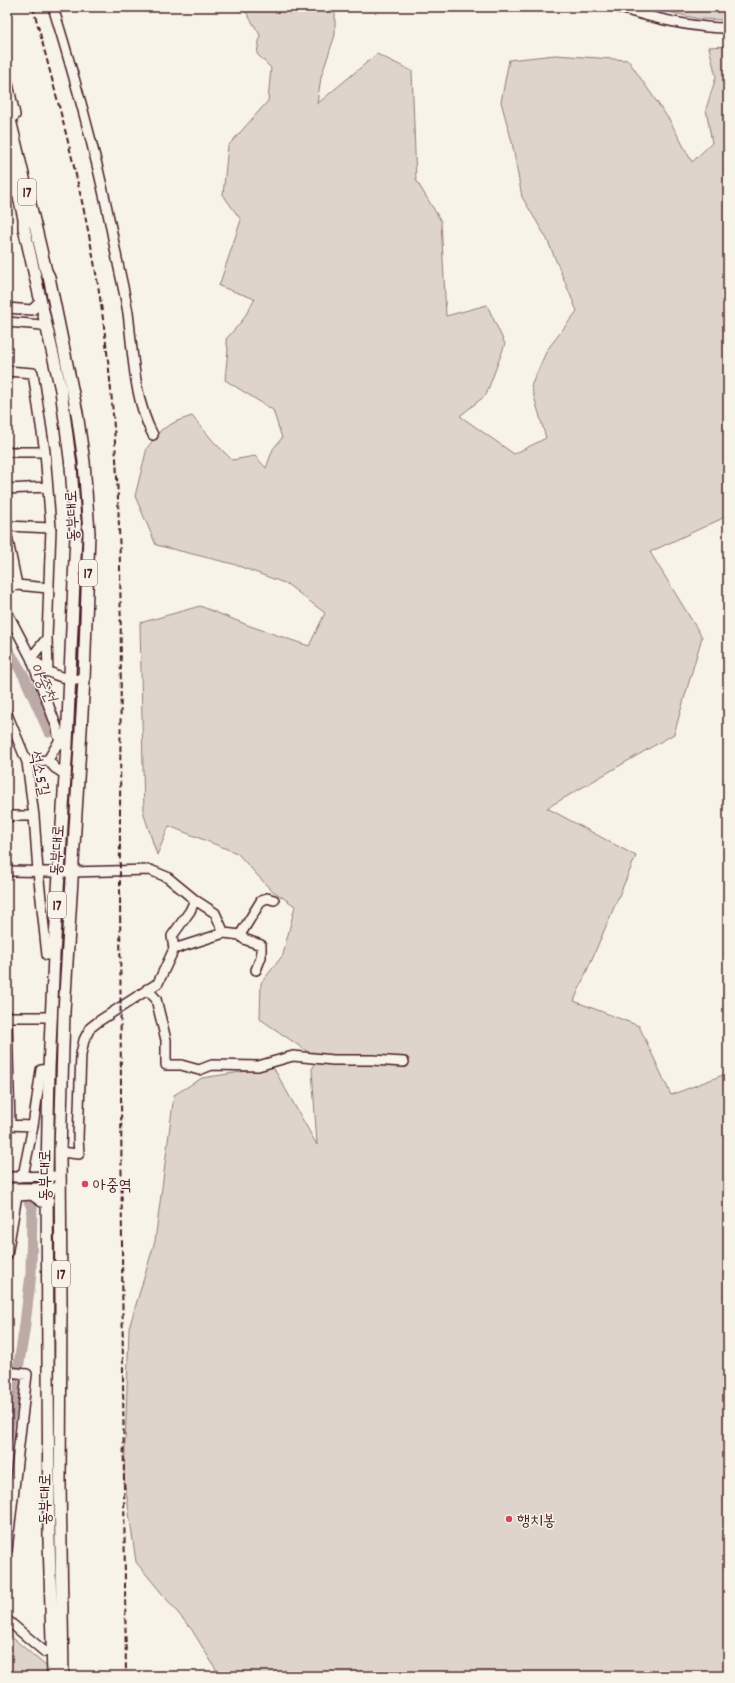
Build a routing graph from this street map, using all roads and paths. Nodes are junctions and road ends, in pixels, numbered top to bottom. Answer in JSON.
{"nodes":[{"id":1,"x":52,"y":7,"type":"edge"},
{"id":2,"x":617,"y":7,"type":"edge"},
{"id":3,"x":728,"y":28,"type":"edge"},
{"id":4,"x":7,"y":84,"type":"edge"},
{"id":5,"x":7,"y":107,"type":"edge"},
{"id":6,"x":7,"y":142,"type":"edge"},
{"id":7,"x":7,"y":170,"type":"edge"},
{"id":8,"x":10,"y":193,"type":"edge"},
{"id":9,"x":24,"y":228,"type":"junction"},
{"id":10,"x":49,"y":277,"type":"junction"},
{"id":11,"x":41,"y":301,"type":"junction"},
{"id":12,"x":7,"y":308,"type":"edge"},
{"id":13,"x":7,"y":322,"type":"edge"},
{"id":14,"x":48,"y":330,"type":"junction"},
{"id":15,"x":7,"y":371,"type":"edge"},
{"id":16,"x":153,"y":434,"type":"dead end"},
{"id":17,"x":7,"y":452,"type":"edge"},
{"id":18,"x":45,"y":452,"type":"junction"},
{"id":19,"x":47,"y":487,"type":"junction"},
{"id":20,"x":7,"y":488,"type":"edge"},
{"id":21,"x":7,"y":526,"type":"edge"},
{"id":22,"x":51,"y":528,"type":"junction"},
{"id":23,"x":7,"y":536,"type":"edge"},
{"id":24,"x":17,"y":585,"type":"junction"},
{"id":25,"x":48,"y":588,"type":"junction"},
{"id":26,"x":7,"y":589,"type":"edge"},
{"id":27,"x":7,"y":612,"type":"edge"},
{"id":28,"x":46,"y":638,"type":"junction"},
{"id":29,"x":31,"y":658,"type":"junction"},
{"id":30,"x":48,"y":672,"type":"junction"},
{"id":31,"x":70,"y":679,"type":"junction"},
{"id":32,"x":84,"y":680,"type":"junction"},
{"id":33,"x":7,"y":714,"type":"edge"},
{"id":34,"x":12,"y":736,"type":"edge"},
{"id":35,"x":63,"y":739,"type":"junction"},
{"id":36,"x":48,"y":760,"type":"junction"},
{"id":37,"x":27,"y":762,"type":"junction"},
{"id":38,"x":66,"y":775,"type":"junction"},
{"id":39,"x":7,"y":816,"type":"edge"},
{"id":40,"x":34,"y":816,"type":"junction"},
{"id":41,"x":7,"y":871,"type":"edge"},
{"id":42,"x":38,"y":871,"type":"junction"},
{"id":43,"x":59,"y":871,"type":"junction"},
{"id":44,"x":71,"y":872,"type":"junction"},
{"id":45,"x":195,"y":900,"type":"junction"},
{"id":46,"x":274,"y":900,"type":"dead end"},
{"id":47,"x":224,"y":933,"type":"junction"},
{"id":48,"x":240,"y":935,"type":"junction"},
{"id":49,"x":174,"y":949,"type":"junction"},
{"id":50,"x":54,"y":955,"type":"junction"},
{"id":51,"x":256,"y":970,"type":"dead end"},
{"id":52,"x":147,"y":990,"type":"junction"},
{"id":53,"x":7,"y":1017,"type":"edge"},
{"id":54,"x":52,"y":1017,"type":"junction"},
{"id":55,"x":404,"y":1062,"type":"dead end"},
{"id":56,"x":50,"y":1070,"type":"junction"},
{"id":57,"x":9,"y":1125,"type":"edge"},
{"id":58,"x":34,"y":1126,"type":"junction"},
{"id":59,"x":60,"y":1152,"type":"junction"},
{"id":60,"x":47,"y":1176,"type":"junction"},
{"id":61,"x":60,"y":1176,"type":"junction"},
{"id":62,"x":20,"y":1177,"type":"junction"},
{"id":63,"x":10,"y":1187,"type":"edge"},
{"id":64,"x":48,"y":1188,"type":"junction"},
{"id":65,"x":60,"y":1188,"type":"junction"},
{"id":66,"x":48,"y":1200,"type":"junction"},
{"id":67,"x":8,"y":1242,"type":"edge"},
{"id":68,"x":7,"y":1255,"type":"edge"},
{"id":69,"x":7,"y":1372,"type":"edge"},
{"id":70,"x":8,"y":1529,"type":"edge"},
{"id":71,"x":7,"y":1550,"type":"edge"},
{"id":72,"x":7,"y":1620,"type":"edge"},
{"id":73,"x":53,"y":1650,"type":"junction"},
{"id":74,"x":53,"y":1676,"type":"edge"},
{"id":75,"x":63,"y":1676,"type":"edge"}],
"edges":[{"from":1,"to":16,"type":"street"},
{"from":2,"to":3,"type":"street"},
{"from":4,"to":10,"type":"main road"},
{"from":5,"to":10,"type":"main road","name":"동부대로","number":"17"},
{"from":6,"to":9,"type":"main road","name":"동부대로","number":"17"},
{"from":7,"to":8,"type":"main road","name":"동부대로"},
{"from":8,"to":9,"type":"main road","name":"동부대로"},
{"from":9,"to":11,"type":"main road","name":"동부대로","number":"17"},
{"from":10,"to":32,"type":"main road","name":"동부대로","number":"17"},
{"from":11,"to":12,"type":"street"},
{"from":11,"to":14,"type":"main road","name":"동부대로","number":"17"},
{"from":13,"to":14,"type":"street"},
{"from":14,"to":31,"type":"main road","name":"동부대로","number":"17"},
{"from":15,"to":18,"type":"street"},
{"from":17,"to":18,"type":"street"},
{"from":18,"to":19,"type":"street"},
{"from":19,"to":20,"type":"street"},
{"from":19,"to":22,"type":"street"},
{"from":21,"to":22,"type":"street"},
{"from":22,"to":25,"type":"street"},
{"from":23,"to":24,"type":"street"},
{"from":24,"to":25,"type":"street"},
{"from":24,"to":26,"type":"street"},
{"from":25,"to":28,"type":"street"},
{"from":27,"to":29,"type":"street"},
{"from":28,"to":29,"type":"street"},
{"from":28,"to":30,"type":"street"},
{"from":29,"to":30,"type":"street"},
{"from":29,"to":35,"type":"street"},
{"from":30,"to":31,"type":"street"},
{"from":31,"to":32,"type":"street"},
{"from":31,"to":35,"type":"main road","name":"동부대로","number":"17"},
{"from":32,"to":44,"type":"main road","name":"동부대로","number":"17"},
{"from":33,"to":34,"type":"street","name":"석소5길"},
{"from":34,"to":37,"type":"street","name":"석소5길"},
{"from":35,"to":36,"type":"street"},
{"from":35,"to":38,"type":"main road","name":"동부대로","number":"17"},
{"from":36,"to":37,"type":"street"},
{"from":36,"to":38,"type":"street"},
{"from":37,"to":40,"type":"street","name":"석소5길"},
{"from":38,"to":43,"type":"main road","name":"동부대로","number":"17"},
{"from":39,"to":40,"type":"street"},
{"from":40,"to":42,"type":"street","name":"석소5길"},
{"from":41,"to":42,"type":"street"},
{"from":42,"to":43,"type":"street"},
{"from":42,"to":50,"type":"street","name":"석소5길"},
{"from":43,"to":44,"type":"street"},
{"from":43,"to":50,"type":"main road","name":"동부대로","number":"17"},
{"from":44,"to":45,"type":"street"},
{"from":44,"to":59,"type":"main road","name":"동부대로","number":"17"},
{"from":45,"to":47,"type":"street"},
{"from":45,"to":49,"type":"street"},
{"from":46,"to":48,"type":"street"},
{"from":47,"to":48,"type":"street"},
{"from":47,"to":49,"type":"street"},
{"from":48,"to":51,"type":"street"},
{"from":49,"to":52,"type":"street"},
{"from":50,"to":54,"type":"main road","name":"동부대로","number":"17"},
{"from":52,"to":55,"type":"street"},
{"from":52,"to":59,"type":"street"},
{"from":53,"to":54,"type":"street"},
{"from":53,"to":57,"type":"street"},
{"from":54,"to":56,"type":"main road","name":"동부대로","number":"17"},
{"from":56,"to":58,"type":"street"},
{"from":56,"to":60,"type":"main road","name":"동부대로","number":"17"},
{"from":57,"to":58,"type":"street"},
{"from":58,"to":62,"type":"street"},
{"from":59,"to":61,"type":"main road","name":"동부대로","number":"17"},
{"from":60,"to":61,"type":"street"},
{"from":60,"to":62,"type":"street"},
{"from":60,"to":64,"type":"main road","name":"동부대로","number":"17"},
{"from":61,"to":65,"type":"main road","name":"동부대로","number":"17"},
{"from":62,"to":63,"type":"street"},
{"from":63,"to":64,"type":"street"},
{"from":63,"to":66,"type":"main road"},
{"from":63,"to":67,"type":"street"},
{"from":64,"to":65,"type":"street"},
{"from":64,"to":66,"type":"main road","name":"동부대로","number":"17"},
{"from":65,"to":75,"type":"main road","name":"동부대로","number":"17"},
{"from":66,"to":73,"type":"main road","name":"동부대로","number":"17"},
{"from":67,"to":68,"type":"street"},
{"from":69,"to":70,"type":"street"},
{"from":70,"to":71,"type":"street"},
{"from":72,"to":73,"type":"street"},
{"from":73,"to":74,"type":"main road","name":"동부대로","number":"17"}]}
